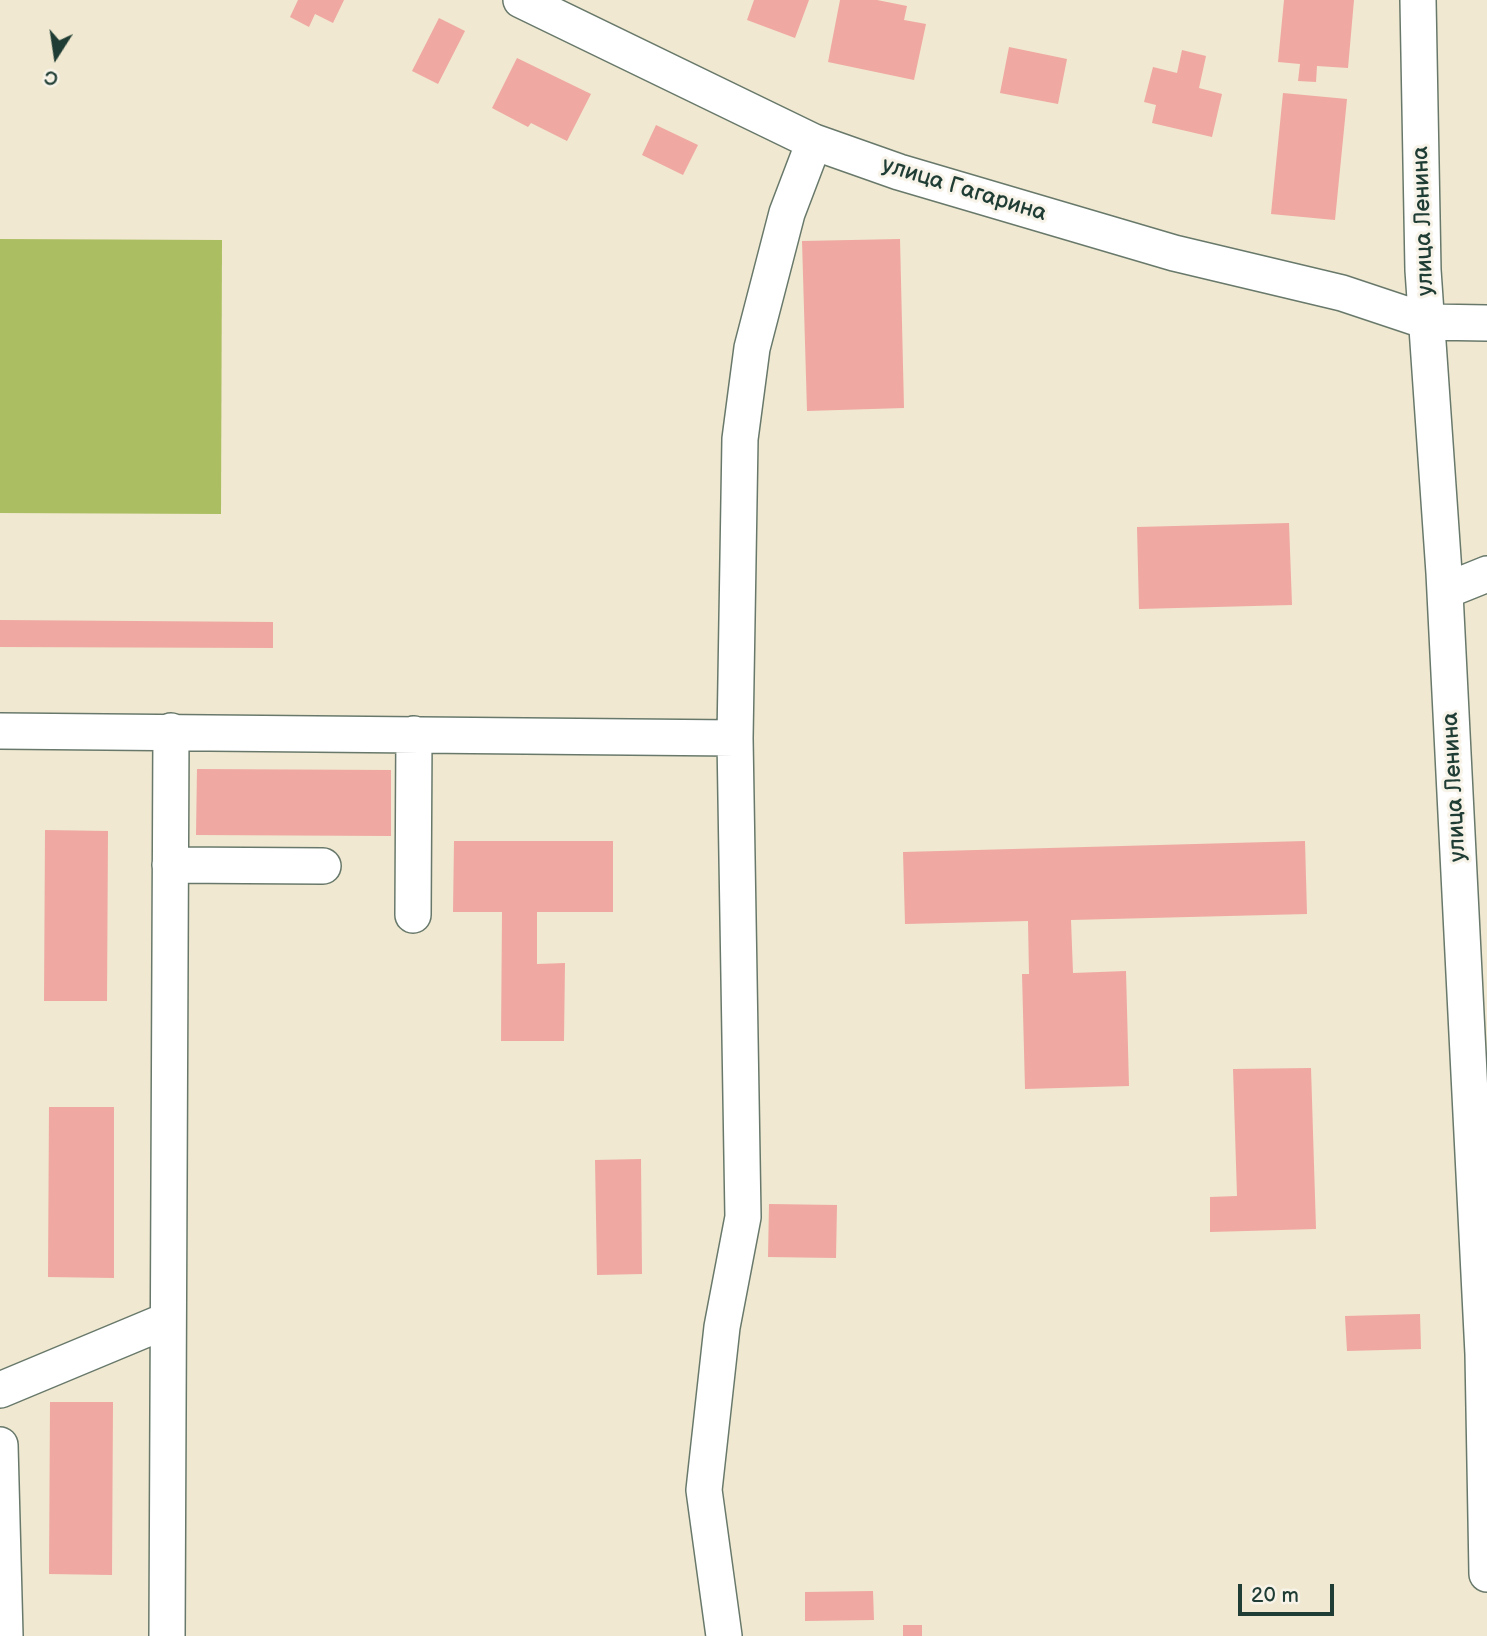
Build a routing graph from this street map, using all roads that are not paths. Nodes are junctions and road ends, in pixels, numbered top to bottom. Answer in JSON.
{"nodes":[{"id":1,"x":521,"y":0,"type":"edge"},
{"id":2,"x":1418,"y":0,"type":"edge"},
{"id":3,"x":814,"y":142,"type":"junction"},
{"id":4,"x":1429,"y":322,"type":"junction"},
{"id":5,"x":1487,"y":323,"type":"edge"},
{"id":6,"x":1487,"y":573,"type":"edge"},
{"id":7,"x":1445,"y":591,"type":"junction"},
{"id":8,"x":0,"y":731,"type":"edge"},
{"id":9,"x":171,"y":731,"type":"junction"},
{"id":10,"x":414,"y":734,"type":"junction"},
{"id":11,"x":735,"y":738,"type":"junction"},
{"id":12,"x":170,"y":865,"type":"junction"},
{"id":13,"x":323,"y":866,"type":"dead end"},
{"id":14,"x":414,"y":915,"type":"dead end"},
{"id":15,"x":168,"y":1320,"type":"junction"},
{"id":16,"x":0,"y":1390,"type":"edge"},
{"id":17,"x":0,"y":1445,"type":"edge"},
{"id":18,"x":1487,"y":1574,"type":"edge"},
{"id":19,"x":5,"y":1636,"type":"edge"},
{"id":20,"x":167,"y":1636,"type":"edge"},
{"id":21,"x":724,"y":1636,"type":"edge"}],
"edges":[{"from":1,"to":3,"type":"street","name":"улица Гагарина"},
{"from":2,"to":4,"type":"street","name":"улица Ленина"},
{"from":3,"to":4,"type":"street","name":"улица Гагарина"},
{"from":3,"to":11,"type":"street"},
{"from":4,"to":5,"type":"street","name":"улица Гагарина"},
{"from":4,"to":7,"type":"street","name":"улица Ленина"},
{"from":6,"to":7,"type":"street"},
{"from":7,"to":18,"type":"street","name":"улица Ленина"},
{"from":8,"to":9,"type":"street"},
{"from":9,"to":10,"type":"street"},
{"from":9,"to":12,"type":"street"},
{"from":10,"to":11,"type":"street"},
{"from":10,"to":14,"type":"street"},
{"from":11,"to":21,"type":"street"},
{"from":12,"to":13,"type":"street"},
{"from":12,"to":15,"type":"street"},
{"from":15,"to":16,"type":"street"},
{"from":15,"to":20,"type":"street"},
{"from":17,"to":19,"type":"street"}]}
